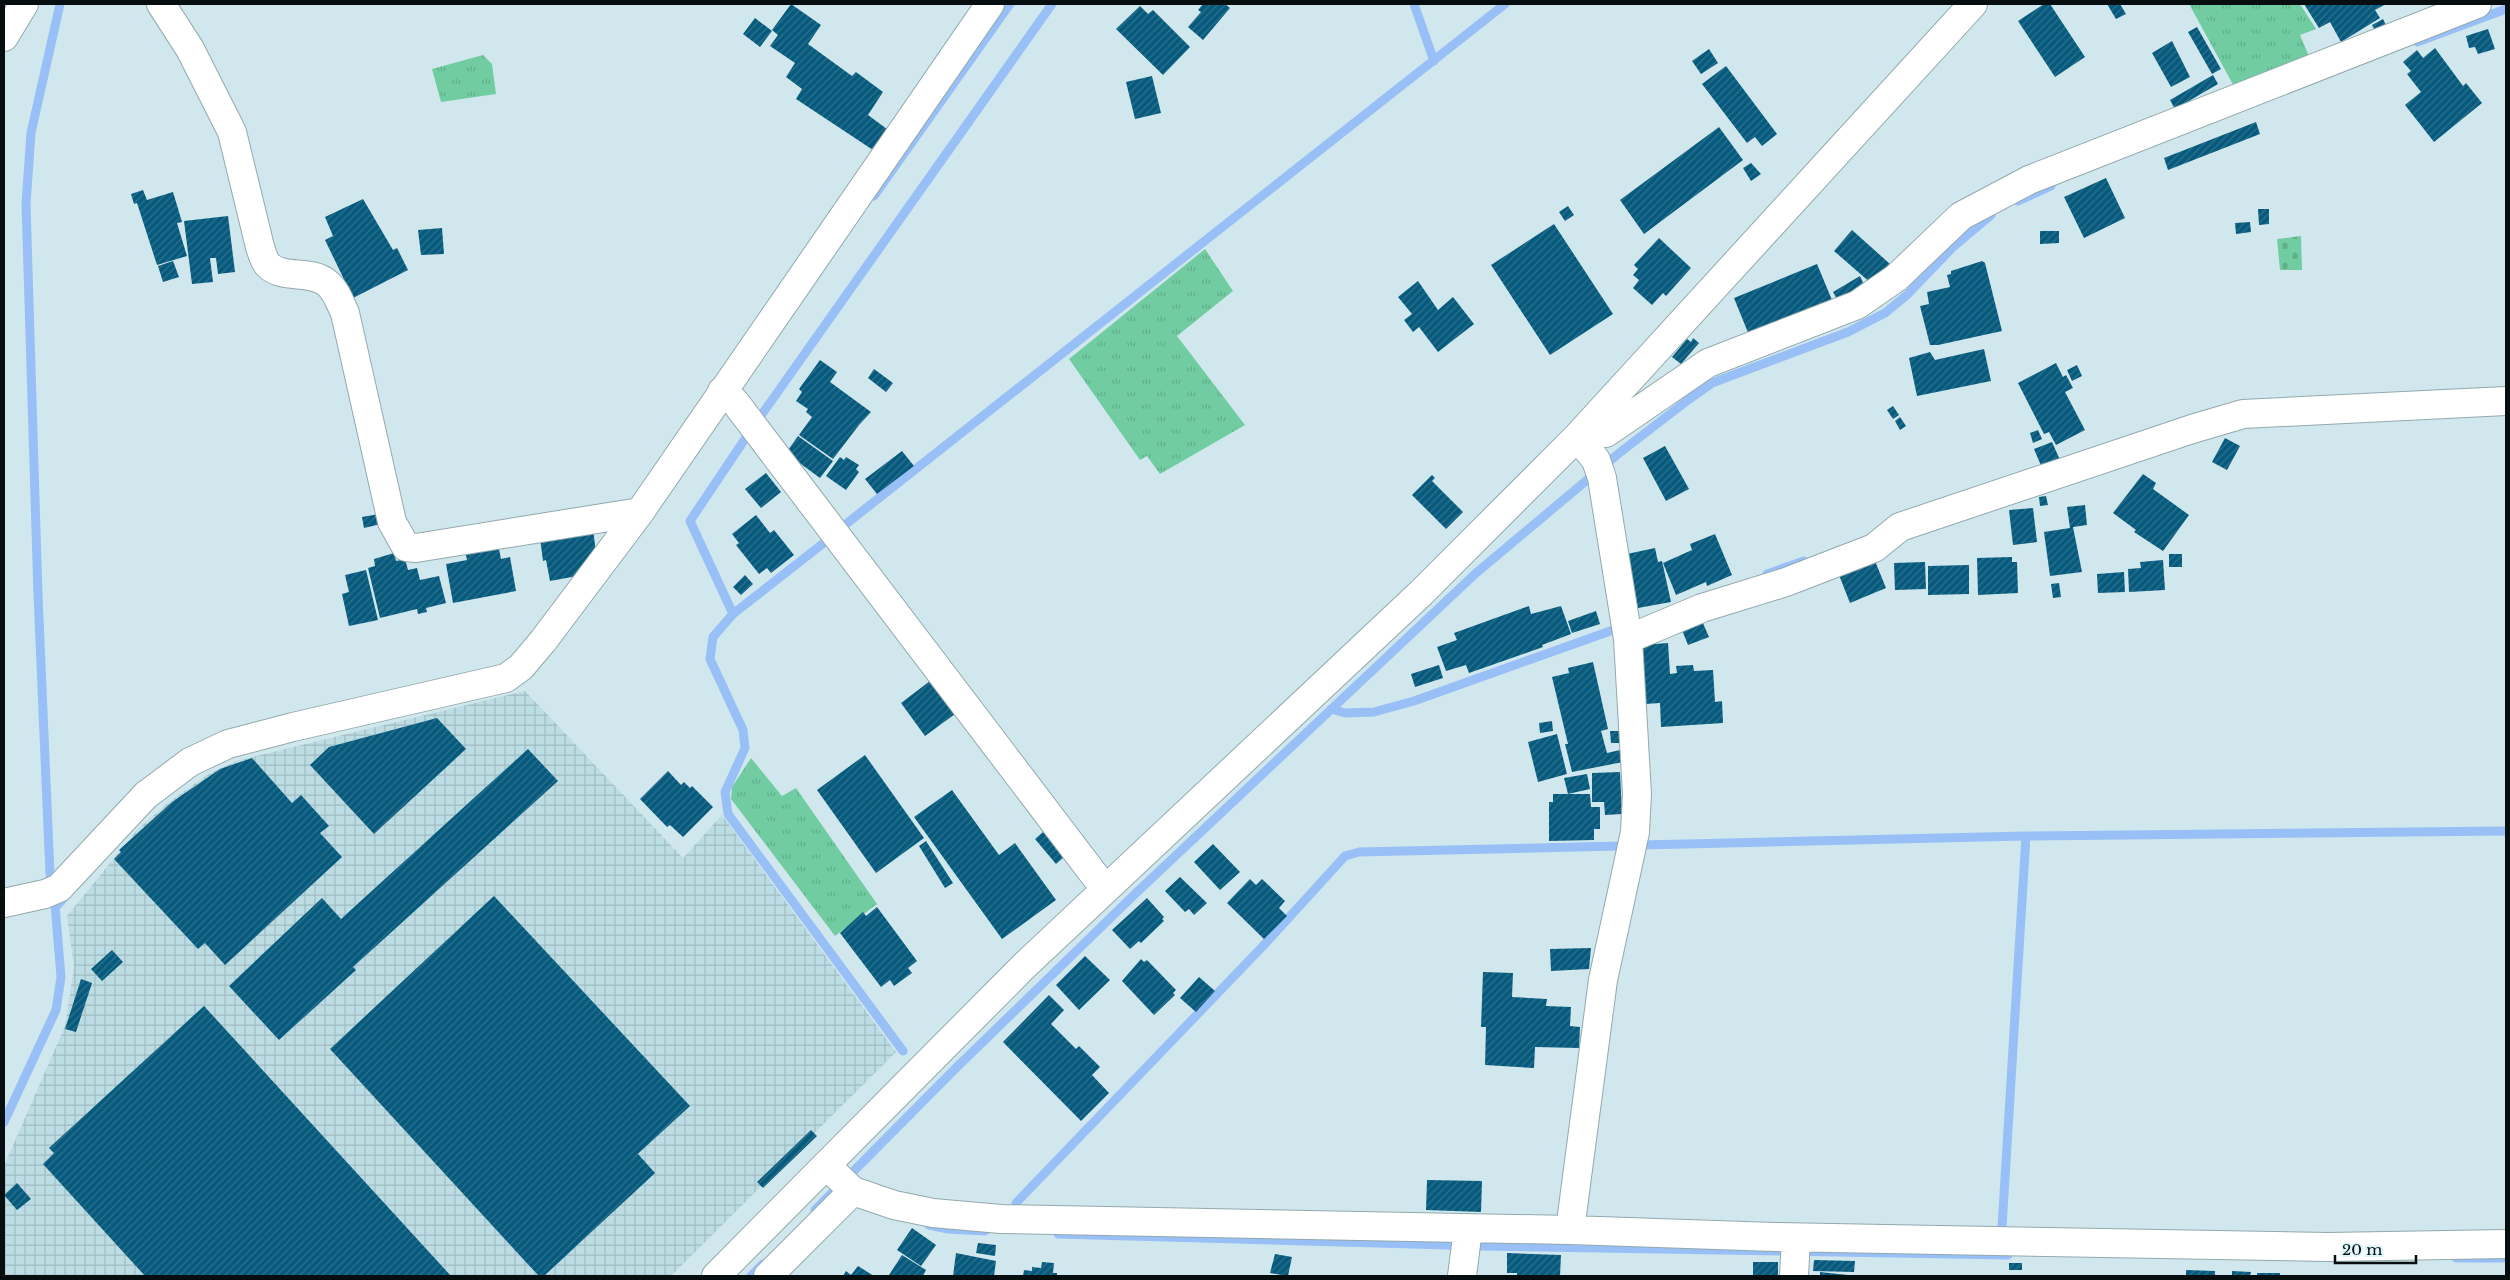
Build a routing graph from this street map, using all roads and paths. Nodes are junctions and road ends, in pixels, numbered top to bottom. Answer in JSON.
{"nodes":[{"id":1,"x":24,"y":4,"type":"edge"},
{"id":2,"x":161,"y":4,"type":"edge"},
{"id":3,"x":990,"y":4,"type":"edge"},
{"id":4,"x":1973,"y":4,"type":"edge"},
{"id":5,"x":2477,"y":4,"type":"edge"},
{"id":6,"x":2429,"y":12,"type":"edge"},
{"id":7,"x":4,"y":36,"type":"edge"},
{"id":8,"x":729,"y":396,"type":"junction"},
{"id":9,"x":2506,"y":401,"type":"edge"},
{"id":10,"x":1577,"y":437,"type":"junction"},
{"id":11,"x":640,"y":512,"type":"junction"},
{"id":12,"x":1628,"y":639,"type":"junction"},
{"id":13,"x":1105,"y":889,"type":"junction"},
{"id":14,"x":4,"y":903,"type":"edge"},
{"id":15,"x":841,"y":1187,"type":"junction"},
{"id":16,"x":1570,"y":1230,"type":"junction"},
{"id":17,"x":1467,"y":1240,"type":"junction"},
{"id":18,"x":2506,"y":1244,"type":"edge"},
{"id":19,"x":1795,"y":1254,"type":"edge"},
{"id":20,"x":716,"y":1276,"type":"edge"},
{"id":21,"x":768,"y":1276,"type":"edge"},
{"id":22,"x":1462,"y":1276,"type":"edge"}],
"edges":[{"from":1,"to":7,"type":"street"},
{"from":2,"to":11,"type":"street"},
{"from":3,"to":8,"type":"street"},
{"from":4,"to":10,"type":"street"},
{"from":5,"to":6,"type":"street"},
{"from":6,"to":10,"type":"street"},
{"from":8,"to":11,"type":"street"},
{"from":8,"to":13,"type":"street"},
{"from":9,"to":12,"type":"street"},
{"from":10,"to":12,"type":"street"},
{"from":10,"to":13,"type":"street"},
{"from":11,"to":14,"type":"street"},
{"from":12,"to":16,"type":"street"},
{"from":13,"to":15,"type":"street"},
{"from":15,"to":17,"type":"street"},
{"from":15,"to":20,"type":"street"},
{"from":15,"to":21,"type":"street"},
{"from":16,"to":17,"type":"street"},
{"from":16,"to":19,"type":"street"},
{"from":17,"to":22,"type":"street"},
{"from":18,"to":19,"type":"street"}]}
